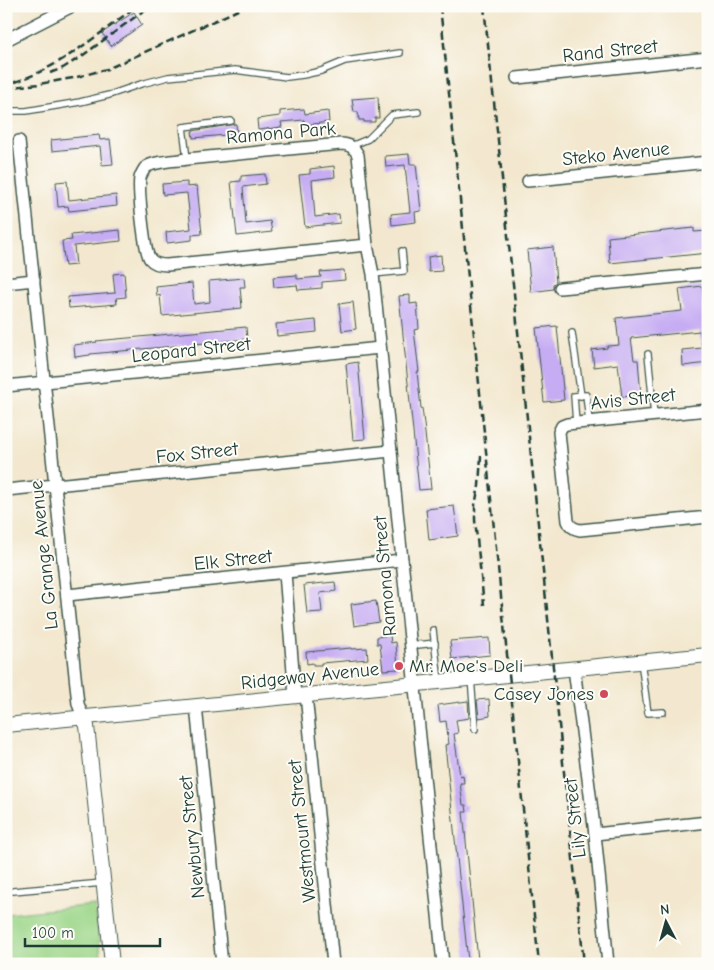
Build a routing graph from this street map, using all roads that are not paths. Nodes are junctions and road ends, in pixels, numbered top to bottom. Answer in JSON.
{"nodes":[{"id":1,"x":72,"y":6,"type":"edge"},
{"id":2,"x":6,"y":40,"type":"edge"},
{"id":3,"x":400,"y":53,"type":"dead end"},
{"id":4,"x":708,"y":58,"type":"edge"},
{"id":5,"x":517,"y":78,"type":"dead end"},
{"id":6,"x":6,"y":111,"type":"edge"},
{"id":7,"x":418,"y":112,"type":"dead end"},
{"id":8,"x":231,"y":121,"type":"dead end"},
{"id":9,"x":19,"y":141,"type":"dead end"},
{"id":10,"x":351,"y":146,"type":"junction"},
{"id":11,"x":187,"y":159,"type":"junction"},
{"id":12,"x":708,"y":162,"type":"edge"},
{"id":13,"x":528,"y":181,"type":"dead end"},
{"id":14,"x":367,"y":244,"type":"junction"},
{"id":15,"x":402,"y":251,"type":"dead end"},
{"id":16,"x":373,"y":274,"type":"junction"},
{"id":17,"x":708,"y":274,"type":"edge"},
{"id":18,"x":34,"y":280,"type":"junction"},
{"id":19,"x":6,"y":282,"type":"edge"},
{"id":20,"x":560,"y":288,"type":"dead end"},
{"id":21,"x":572,"y":333,"type":"dead end"},
{"id":22,"x":380,"y":348,"type":"junction"},
{"id":23,"x":648,"y":354,"type":"dead end"},
{"id":24,"x":44,"y":382,"type":"junction"},
{"id":25,"x":6,"y":386,"type":"edge"},
{"id":26,"x":581,"y":396,"type":"junction"},
{"id":27,"x":708,"y":410,"type":"edge"},
{"id":28,"x":654,"y":415,"type":"junction"},
{"id":29,"x":589,"y":421,"type":"junction"},
{"id":30,"x":576,"y":423,"type":"junction"},
{"id":31,"x":391,"y":451,"type":"junction"},
{"id":32,"x":55,"y":485,"type":"junction"},
{"id":33,"x":6,"y":490,"type":"edge"},
{"id":34,"x":708,"y":517,"type":"edge"},
{"id":35,"x":402,"y":560,"type":"junction"},
{"id":36,"x":285,"y":573,"type":"junction"},
{"id":37,"x":67,"y":595,"type":"junction"},
{"id":38,"x":434,"y":630,"type":"dead end"},
{"id":39,"x":435,"y":643,"type":"junction"},
{"id":40,"x":409,"y":646,"type":"junction"},
{"id":41,"x":708,"y":655,"type":"edge"},
{"id":42,"x":641,"y":661,"type":"junction"},
{"id":43,"x":574,"y":668,"type":"junction"},
{"id":44,"x":470,"y":678,"type":"junction"},
{"id":45,"x":439,"y":682,"type":"junction"},
{"id":46,"x":413,"y":684,"type":"junction"},
{"id":47,"x":301,"y":696,"type":"junction"},
{"id":48,"x":196,"y":706,"type":"junction"},
{"id":49,"x":663,"y":712,"type":"dead end"},
{"id":50,"x":83,"y":717,"type":"junction"},
{"id":51,"x":6,"y":725,"type":"edge"},
{"id":52,"x":475,"y":729,"type":"dead end"},
{"id":53,"x":708,"y":822,"type":"edge"},
{"id":54,"x":594,"y":834,"type":"junction"},
{"id":55,"x":103,"y":882,"type":"junction"},
{"id":56,"x":13,"y":891,"type":"dead end"},
{"id":57,"x":112,"y":964,"type":"edge"},
{"id":58,"x":222,"y":964,"type":"edge"},
{"id":59,"x":333,"y":964,"type":"edge"},
{"id":60,"x":443,"y":964,"type":"edge"},
{"id":61,"x":608,"y":964,"type":"edge"}],
"edges":[{"from":1,"to":2,"type":"street"},
{"from":3,"to":6,"type":"lane"},
{"from":4,"to":5,"type":"street","name":"Rand Street"},
{"from":7,"to":10,"type":"lane"},
{"from":8,"to":11,"type":"lane"},
{"from":9,"to":18,"type":"street","name":"La Grange Avenue"},
{"from":10,"to":11,"type":"street","name":"Ramona Park"},
{"from":10,"to":14,"type":"street","name":"Ramona Park"},
{"from":11,"to":14,"type":"street","name":"Ramona Park"},
{"from":12,"to":13,"type":"street","name":"Steko Avenue"},
{"from":14,"to":16,"type":"street","name":"Ramona Street"},
{"from":15,"to":16,"type":"lane"},
{"from":16,"to":22,"type":"street","name":"Ramona Street"},
{"from":17,"to":20,"type":"street"},
{"from":18,"to":19,"type":"street"},
{"from":18,"to":24,"type":"street","name":"La Grange Avenue"},
{"from":21,"to":26,"type":"lane"},
{"from":22,"to":24,"type":"street","name":"Leopard Street"},
{"from":22,"to":31,"type":"street","name":"Ramona Street"},
{"from":23,"to":28,"type":"lane"},
{"from":24,"to":25,"type":"street","name":"Leopard Street"},
{"from":24,"to":32,"type":"street","name":"La Grange Avenue"},
{"from":26,"to":29,"type":"lane"},
{"from":26,"to":30,"type":"lane"},
{"from":27,"to":28,"type":"street","name":"Avis Street"},
{"from":28,"to":29,"type":"street","name":"Avis Street"},
{"from":29,"to":30,"type":"street","name":"Avis Street"},
{"from":30,"to":34,"type":"street","name":"Avis Street"},
{"from":31,"to":32,"type":"street","name":"Fox Street"},
{"from":31,"to":35,"type":"street","name":"Ramona Street"},
{"from":32,"to":33,"type":"street","name":"Fox Street"},
{"from":32,"to":37,"type":"street","name":"La Grange Avenue"},
{"from":35,"to":36,"type":"street","name":"Elk Street"},
{"from":35,"to":40,"type":"street","name":"Ramona Street"},
{"from":36,"to":37,"type":"street","name":"Elk Street"},
{"from":36,"to":47,"type":"street","name":"Westmount Street"},
{"from":37,"to":50,"type":"street","name":"La Grange Avenue"},
{"from":38,"to":39,"type":"lane"},
{"from":39,"to":40,"type":"lane"},
{"from":39,"to":45,"type":"lane"},
{"from":40,"to":46,"type":"street","name":"Ramona Street"},
{"from":41,"to":42,"type":"street","name":"Ridgeway Avenue"},
{"from":42,"to":43,"type":"street","name":"Ridgeway Avenue"},
{"from":42,"to":49,"type":"lane"},
{"from":43,"to":44,"type":"street","name":"Ridgeway Avenue"},
{"from":43,"to":54,"type":"street","name":"Lily Street"},
{"from":44,"to":45,"type":"street","name":"Ridgeway Avenue"},
{"from":44,"to":52,"type":"lane"},
{"from":45,"to":46,"type":"street","name":"Ridgeway Avenue"},
{"from":46,"to":47,"type":"street","name":"Ridgeway Avenue"},
{"from":46,"to":60,"type":"street","name":"Ramona Street"},
{"from":47,"to":48,"type":"street","name":"Ridgeway Avenue"},
{"from":47,"to":59,"type":"street","name":"Westmount Street"},
{"from":48,"to":50,"type":"street","name":"Ridgeway Avenue"},
{"from":48,"to":58,"type":"street","name":"Newbury Street"},
{"from":50,"to":51,"type":"street","name":"Ridgeway Avenue"},
{"from":50,"to":55,"type":"street","name":"La Grange Avenue"},
{"from":53,"to":54,"type":"street"},
{"from":54,"to":61,"type":"street","name":"Lily Street"},
{"from":55,"to":56,"type":"lane"},
{"from":55,"to":57,"type":"street","name":"La Grange Avenue"}]}
